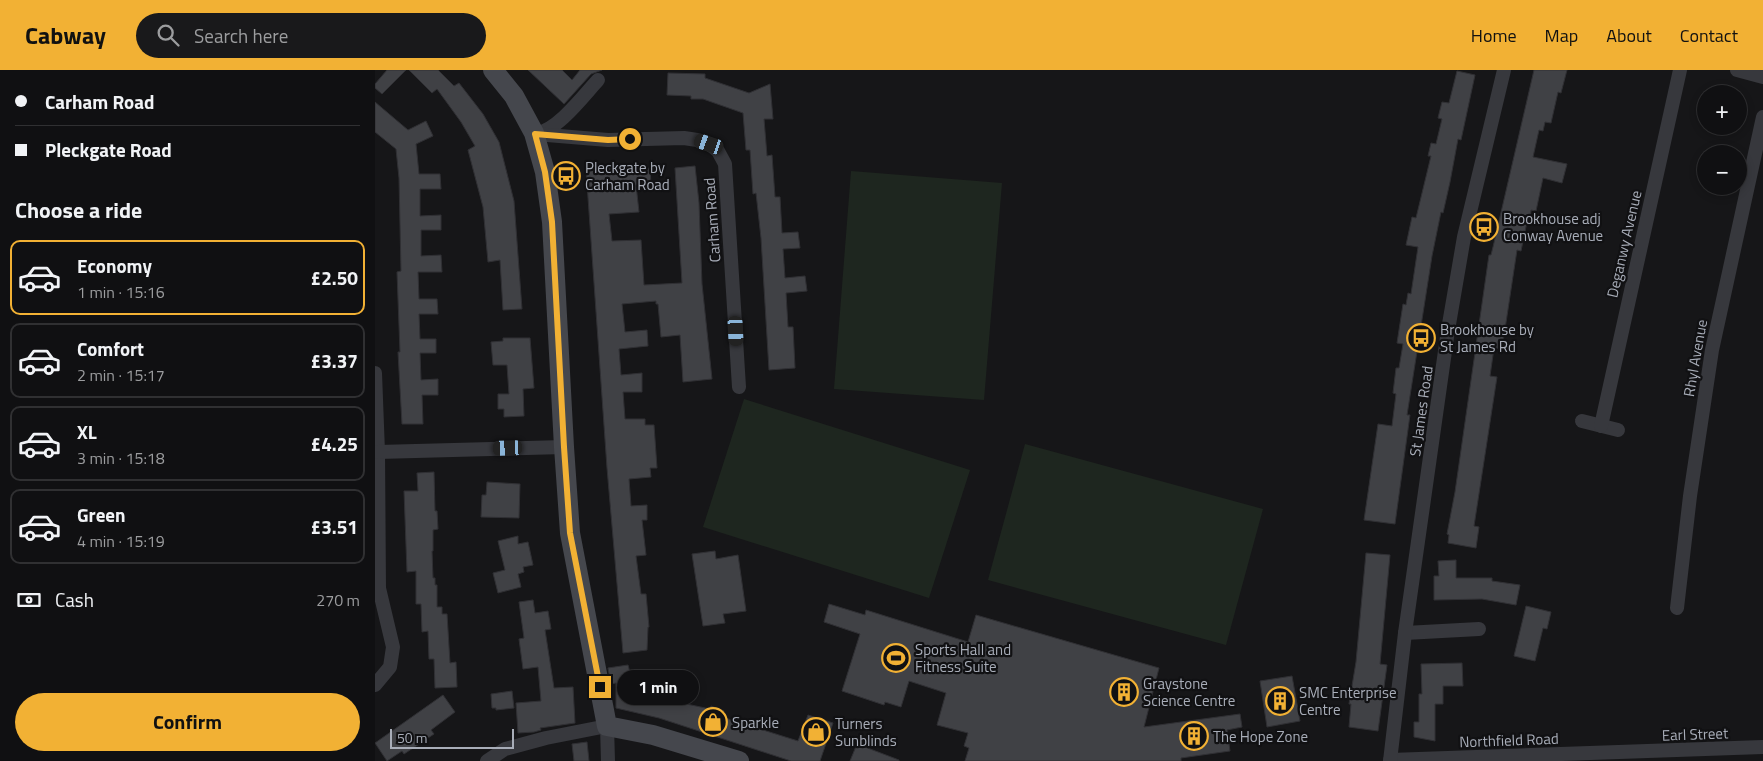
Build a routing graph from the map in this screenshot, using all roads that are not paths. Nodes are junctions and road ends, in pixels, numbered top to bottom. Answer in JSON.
{"nodes":[{"id":1,"x":493,"y":70,"type":"edge"},
{"id":2,"x":1504,"y":70,"type":"edge"},
{"id":3,"x":1680,"y":70,"type":"edge"},
{"id":4,"x":1737,"y":70,"type":"edge"},
{"id":5,"x":1763,"y":76,"type":"edge"},
{"id":6,"x":598,"y":80,"type":"dead end"},
{"id":7,"x":1763,"y":117,"type":"edge"},
{"id":8,"x":534,"y":134,"type":"junction"},
{"id":9,"x":375,"y":373,"type":"edge"},
{"id":10,"x":739,"y":386,"type":"dead end"},
{"id":11,"x":1582,"y":421,"type":"dead end"},
{"id":12,"x":1601,"y":426,"type":"junction"},
{"id":13,"x":1618,"y":430,"type":"dead end"},
{"id":14,"x":564,"y":447,"type":"junction"},
{"id":15,"x":378,"y":452,"type":"junction"},
{"id":16,"x":1677,"y":608,"type":"dead end"},
{"id":17,"x":1479,"y":629,"type":"dead end"},
{"id":18,"x":1405,"y":633,"type":"junction"},
{"id":19,"x":375,"y":685,"type":"edge"},
{"id":20,"x":607,"y":726,"type":"junction"},
{"id":21,"x":1763,"y":747,"type":"edge"},
{"id":22,"x":1629,"y":757,"type":"edge"},
{"id":23,"x":1390,"y":760,"type":"edge"},
{"id":24,"x":487,"y":761,"type":"edge"},
{"id":25,"x":608,"y":761,"type":"edge"},
{"id":26,"x":739,"y":761,"type":"edge"}],
"edges":[{"from":1,"to":8,"type":"main road"},
{"from":2,"to":18,"type":"street","name":"St James Road"},
{"from":3,"to":12,"type":"street","name":"Deganwy Avenue"},
{"from":4,"to":5,"type":"street"},
{"from":6,"to":8,"type":"street"},
{"from":7,"to":16,"type":"street","name":"Rhyl Avenue"},
{"from":8,"to":10,"type":"street","name":"Carham Road"},
{"from":8,"to":14,"type":"main road"},
{"from":9,"to":15,"type":"street"},
{"from":11,"to":12,"type":"street"},
{"from":12,"to":13,"type":"street"},
{"from":14,"to":15,"type":"street"},
{"from":14,"to":20,"type":"main road"},
{"from":15,"to":19,"type":"street"},
{"from":17,"to":18,"type":"street"},
{"from":18,"to":23,"type":"street","name":"St James Road"},
{"from":20,"to":24,"type":"street"},
{"from":20,"to":25,"type":"street"},
{"from":20,"to":26,"type":"main road"},
{"from":21,"to":22,"type":"street","name":"Earl Street"},
{"from":22,"to":23,"type":"street","name":"Northfield Road"}]}
